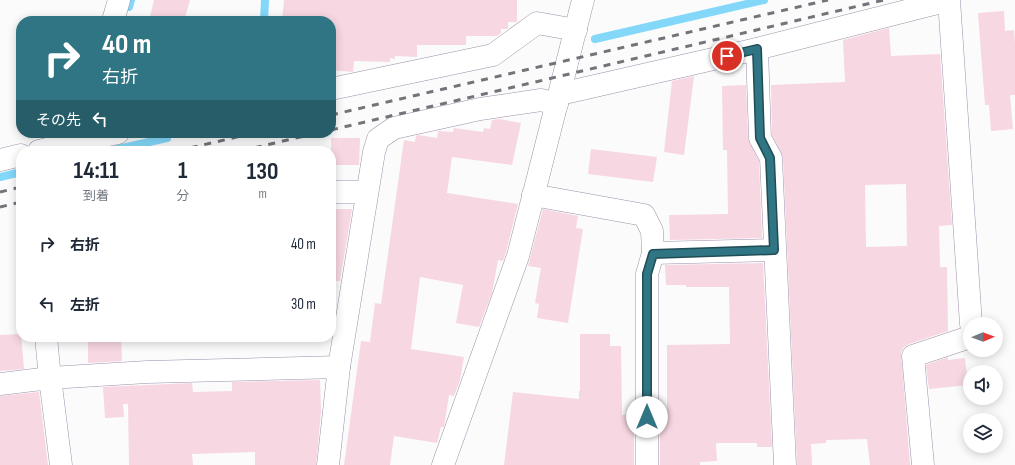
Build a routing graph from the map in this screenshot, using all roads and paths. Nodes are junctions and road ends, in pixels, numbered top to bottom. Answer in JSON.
{"nodes":[{"id":1,"x":119,"y":0,"type":"edge"},
{"id":2,"x":584,"y":0,"type":"edge"},
{"id":3,"x":950,"y":0,"type":"edge"},
{"id":4,"x":114,"y":16,"type":"edge"},
{"id":5,"x":576,"y":30,"type":"junction"},
{"id":6,"x":757,"y":49,"type":"junction"},
{"id":7,"x":336,"y":87,"type":"edge"},
{"id":8,"x":558,"y":99,"type":"junction"},
{"id":9,"x":81,"y":138,"type":"edge"},
{"id":10,"x":54,"y":146,"type":"edge"},
{"id":11,"x":16,"y":156,"type":"edge"},
{"id":12,"x":0,"y":160,"type":"edge"},
{"id":13,"x":336,"y":192,"type":"edge"},
{"id":14,"x":367,"y":192,"type":"junction"},
{"id":15,"x":534,"y":195,"type":"junction"},
{"id":16,"x":774,"y":250,"type":"junction"},
{"id":17,"x":653,"y":254,"type":"junction"},
{"id":18,"x":971,"y":317,"type":"edge"},
{"id":19,"x":963,"y":339,"type":"edge"},
{"id":20,"x":46,"y":342,"type":"edge"},
{"id":21,"x":339,"y":367,"type":"junction"},
{"id":22,"x":50,"y":378,"type":"junction"},
{"id":23,"x":0,"y":384,"type":"edge"},
{"id":24,"x":61,"y":465,"type":"edge"},
{"id":25,"x":328,"y":465,"type":"edge"},
{"id":26,"x":443,"y":465,"type":"edge"},
{"id":27,"x":647,"y":465,"type":"edge"},
{"id":28,"x":785,"y":465,"type":"edge"},
{"id":29,"x":923,"y":465,"type":"edge"}],
"edges":[{"from":1,"to":4,"type":"street"},
{"from":2,"to":5,"type":"street"},
{"from":3,"to":6,"type":"street"},
{"from":3,"to":18,"type":"street"},
{"from":5,"to":7,"type":"street"},
{"from":5,"to":8,"type":"street"},
{"from":6,"to":8,"type":"street"},
{"from":6,"to":16,"type":"street"},
{"from":8,"to":14,"type":"street"},
{"from":8,"to":15,"type":"street"},
{"from":9,"to":10,"type":"street"},
{"from":11,"to":12,"type":"street"},
{"from":13,"to":14,"type":"street"},
{"from":14,"to":21,"type":"street"},
{"from":15,"to":17,"type":"street"},
{"from":15,"to":26,"type":"street"},
{"from":16,"to":17,"type":"street"},
{"from":16,"to":28,"type":"street"},
{"from":17,"to":27,"type":"street"},
{"from":19,"to":29,"type":"street"},
{"from":20,"to":22,"type":"street"},
{"from":21,"to":22,"type":"street"},
{"from":21,"to":25,"type":"street"},
{"from":22,"to":23,"type":"street"},
{"from":22,"to":24,"type":"street"}]}
